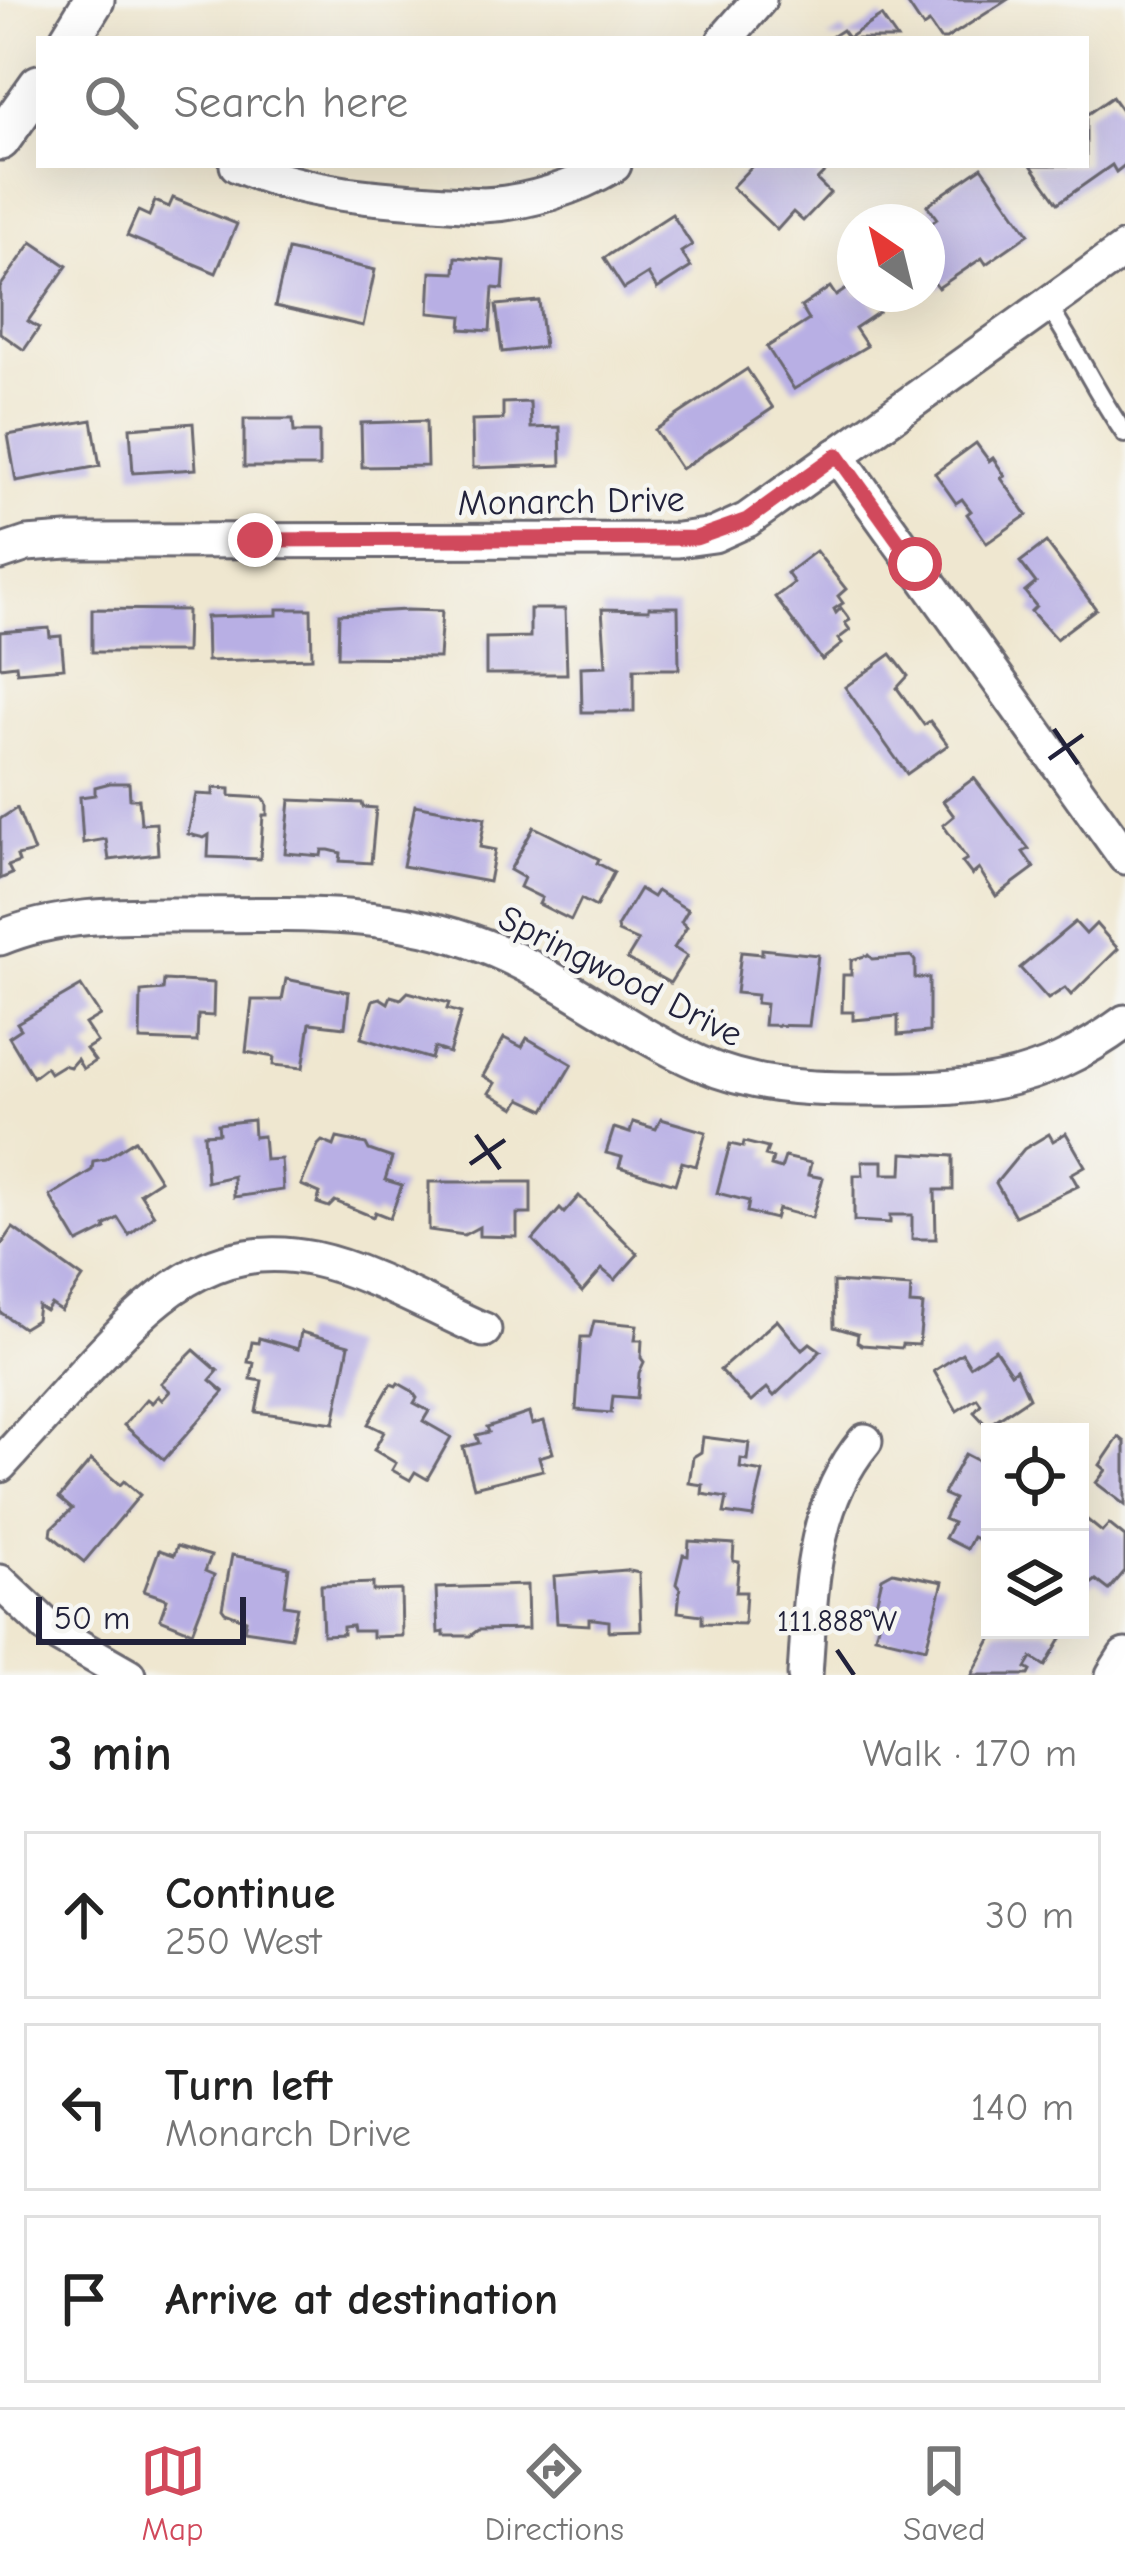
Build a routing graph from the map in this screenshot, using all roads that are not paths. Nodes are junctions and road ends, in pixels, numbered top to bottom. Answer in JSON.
{"nodes":[{"id":1,"x":94,"y":0,"type":"edge"},
{"id":2,"x":759,"y":0,"type":"edge"},
{"id":3,"x":72,"y":36,"type":"edge"},
{"id":4,"x":728,"y":36,"type":"edge"},
{"id":5,"x":36,"y":89,"type":"edge"},
{"id":6,"x":0,"y":140,"type":"edge"},
{"id":7,"x":246,"y":168,"type":"edge"},
{"id":8,"x":607,"y":168,"type":"edge"},
{"id":9,"x":1125,"y":249,"type":"edge"},
{"id":10,"x":1047,"y":305,"type":"junction"},
{"id":11,"x":1125,"y":434,"type":"edge"},
{"id":12,"x":837,"y":455,"type":"junction"},
{"id":13,"x":0,"y":553,"type":"edge"},
{"id":14,"x":1125,"y":857,"type":"edge"},
{"id":15,"x":0,"y":938,"type":"edge"},
{"id":16,"x":1125,"y":1022,"type":"edge"},
{"id":17,"x":484,"y":1330,"type":"dead end"},
{"id":18,"x":865,"y":1441,"type":"dead end"},
{"id":19,"x":0,"y":1465,"type":"edge"},
{"id":20,"x":0,"y":1582,"type":"edge"},
{"id":21,"x":1125,"y":1656,"type":"edge"},
{"id":22,"x":128,"y":1675,"type":"edge"},
{"id":23,"x":805,"y":1675,"type":"edge"},
{"id":24,"x":1113,"y":1675,"type":"edge"}],
"edges":[{"from":1,"to":3,"type":"street"},
{"from":2,"to":4,"type":"street"},
{"from":5,"to":6,"type":"street"},
{"from":7,"to":8,"type":"street"},
{"from":9,"to":10,"type":"street","name":"Monarch Drive"},
{"from":10,"to":11,"type":"lane"},
{"from":10,"to":12,"type":"street","name":"Monarch Drive"},
{"from":12,"to":13,"type":"street","name":"Monarch Drive"},
{"from":12,"to":14,"type":"street"},
{"from":15,"to":16,"type":"street","name":"Springwood Drive"},
{"from":17,"to":19,"type":"street"},
{"from":18,"to":23,"type":"street"},
{"from":20,"to":22,"type":"street"},
{"from":21,"to":24,"type":"street"}]}
